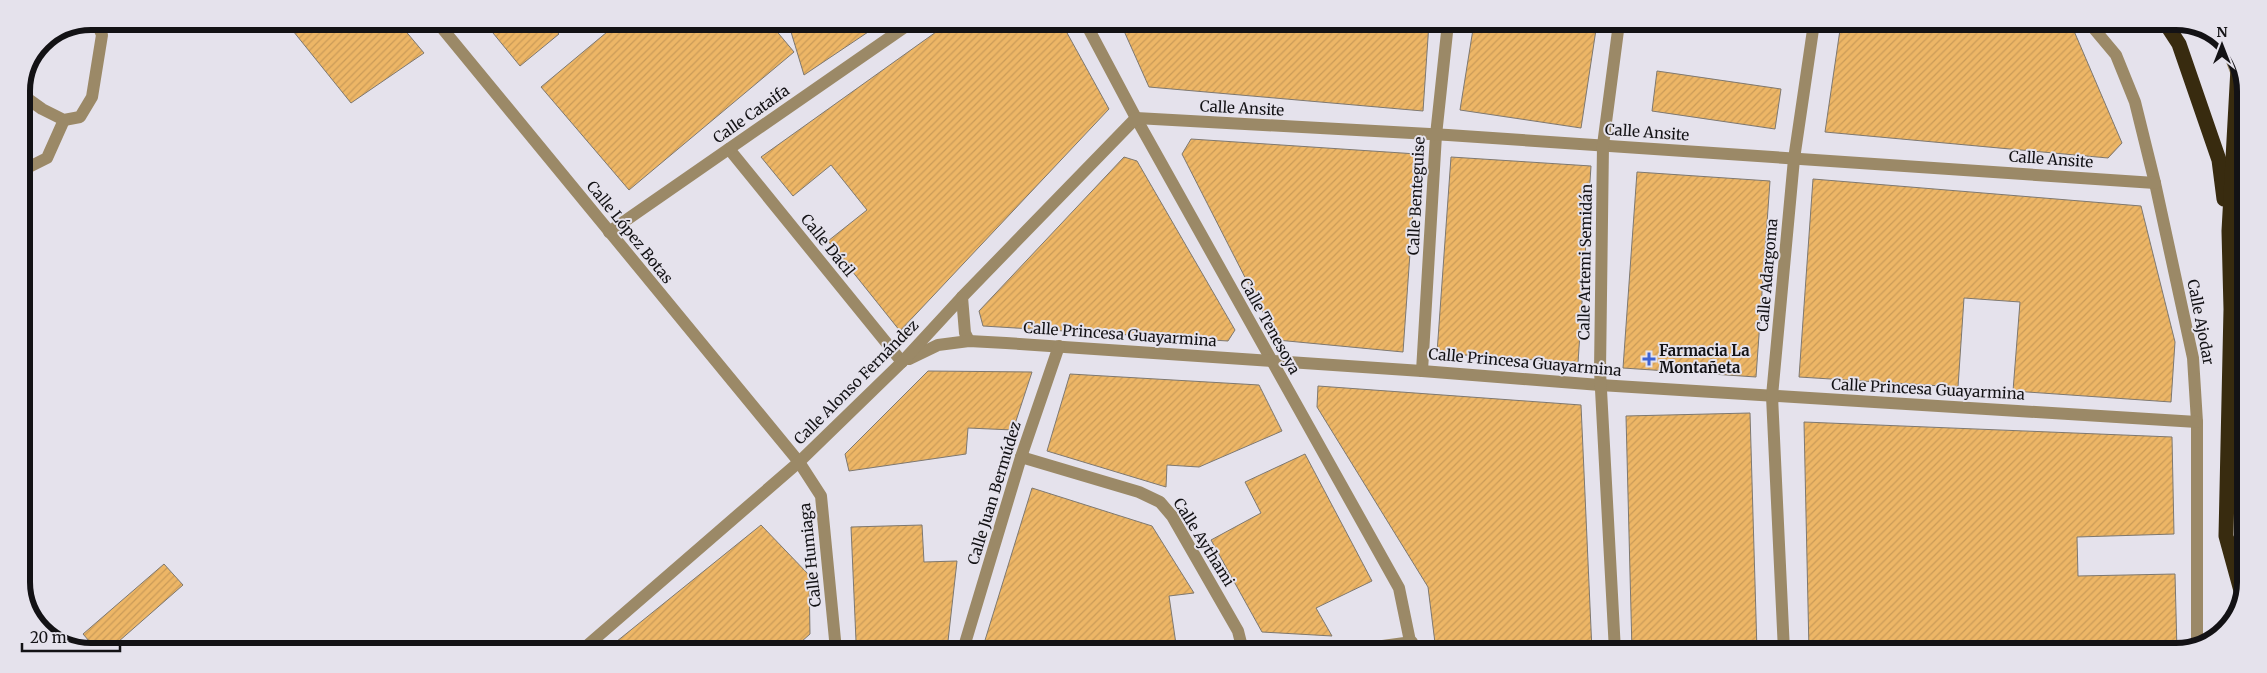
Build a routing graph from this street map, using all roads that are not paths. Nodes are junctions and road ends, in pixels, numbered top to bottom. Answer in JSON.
{"nodes":[{"id":1,"x":100,"y":30,"type":"edge"},
{"id":2,"x":444,"y":30,"type":"edge"},
{"id":3,"x":900,"y":30,"type":"edge"},
{"id":4,"x":1089,"y":30,"type":"edge"},
{"id":5,"x":1447,"y":30,"type":"edge"},
{"id":6,"x":1618,"y":30,"type":"edge"},
{"id":7,"x":1813,"y":30,"type":"edge"},
{"id":8,"x":2095,"y":30,"type":"edge"},
{"id":9,"x":2170,"y":30,"type":"edge"},
{"id":10,"x":2237,"y":91,"type":"edge"},
{"id":11,"x":30,"y":100,"type":"edge"},
{"id":12,"x":1136,"y":118,"type":"junction"},
{"id":13,"x":64,"y":120,"type":"junction"},
{"id":14,"x":1436,"y":134,"type":"junction"},
{"id":15,"x":1603,"y":145,"type":"junction"},
{"id":16,"x":729,"y":148,"type":"junction"},
{"id":17,"x":1794,"y":159,"type":"junction"},
{"id":18,"x":30,"y":166,"type":"edge"},
{"id":19,"x":2155,"y":182,"type":"junction"},
{"id":20,"x":2229,"y":231,"type":"junction"},
{"id":21,"x":609,"y":232,"type":"junction"},
{"id":22,"x":962,"y":297,"type":"junction"},
{"id":23,"x":969,"y":342,"type":"junction"},
{"id":24,"x":1058,"y":346,"type":"junction"},
{"id":25,"x":1271,"y":361,"type":"junction"},
{"id":26,"x":902,"y":362,"type":"junction"},
{"id":27,"x":1422,"y":371,"type":"junction"},
{"id":28,"x":1600,"y":385,"type":"junction"},
{"id":29,"x":1772,"y":396,"type":"junction"},
{"id":30,"x":2198,"y":422,"type":"junction"},
{"id":31,"x":1021,"y":457,"type":"junction"},
{"id":32,"x":799,"y":462,"type":"junction"},
{"id":33,"x":2237,"y":576,"type":"edge"},
{"id":34,"x":2198,"y":639,"type":"edge"},
{"id":35,"x":590,"y":643,"type":"edge"},
{"id":36,"x":835,"y":643,"type":"edge"},
{"id":37,"x":965,"y":643,"type":"edge"},
{"id":38,"x":1241,"y":643,"type":"edge"},
{"id":39,"x":1411,"y":643,"type":"edge"},
{"id":40,"x":1615,"y":643,"type":"edge"},
{"id":41,"x":1784,"y":643,"type":"edge"}],
"edges":[{"from":1,"to":13,"type":"street"},
{"from":2,"to":21,"type":"street","name":"Calle López Botas"},
{"from":3,"to":16,"type":"street","name":"Calle Cataifa"},
{"from":4,"to":12,"type":"street","name":"Calle Tenesoya"},
{"from":5,"to":14,"type":"street","name":"Calle Benteguise"},
{"from":6,"to":15,"type":"street","name":"Calle Artemi Semidán"},
{"from":7,"to":17,"type":"street","name":"Calle Adargoma"},
{"from":8,"to":19,"type":"street","name":"Calle Ajodar"},
{"from":9,"to":20,"type":"highway"},
{"from":10,"to":20,"type":"highway"},
{"from":11,"to":13,"type":"street"},
{"from":12,"to":14,"type":"street","name":"Calle Ansite"},
{"from":12,"to":22,"type":"street","name":"Calle Alonso Fernández"},
{"from":12,"to":25,"type":"street","name":"Calle Tenesoya"},
{"from":13,"to":18,"type":"street"},
{"from":14,"to":15,"type":"street","name":"Calle Ansite"},
{"from":14,"to":27,"type":"street","name":"Calle Benteguise"},
{"from":15,"to":17,"type":"street","name":"Calle Ansite"},
{"from":15,"to":28,"type":"street","name":"Calle Artemi Semidán"},
{"from":16,"to":21,"type":"street","name":"Calle Cataifa"},
{"from":16,"to":26,"type":"street","name":"Calle Dácil"},
{"from":17,"to":19,"type":"street","name":"Calle Ansite"},
{"from":17,"to":29,"type":"street","name":"Calle Adargoma"},
{"from":19,"to":30,"type":"street","name":"Calle Ajodar"},
{"from":20,"to":33,"type":"highway"},
{"from":21,"to":32,"type":"street","name":"Calle López Botas"},
{"from":22,"to":23,"type":"street"},
{"from":22,"to":26,"type":"street","name":"Calle Alonso Fernández"},
{"from":23,"to":24,"type":"street","name":"Calle Princesa Guayarmina"},
{"from":23,"to":26,"type":"street","name":"Calle Princesa Guayarmina"},
{"from":24,"to":25,"type":"street","name":"Calle Princesa Guayarmina"},
{"from":24,"to":31,"type":"street","name":"Calle Juan Bermúdez"},
{"from":25,"to":27,"type":"street","name":"Calle Princesa Guayarmina"},
{"from":25,"to":39,"type":"street","name":"Calle Tenesoya"},
{"from":26,"to":32,"type":"street","name":"Calle Alonso Fernández"},
{"from":27,"to":28,"type":"street","name":"Calle Princesa Guayarmina"},
{"from":28,"to":29,"type":"street","name":"Calle Princesa Guayarmina"},
{"from":28,"to":40,"type":"street","name":"Calle Artemi Semidán"},
{"from":29,"to":30,"type":"street","name":"Calle Princesa Guayarmina"},
{"from":29,"to":41,"type":"street","name":"Calle Adargoma"},
{"from":30,"to":34,"type":"street","name":"Calle Ajodar"},
{"from":31,"to":37,"type":"street","name":"Calle Juan Bermúdez"},
{"from":31,"to":38,"type":"street","name":"Calle Aythami"},
{"from":32,"to":35,"type":"street","name":"Calle Alonso Fernández"},
{"from":32,"to":36,"type":"street","name":"Calle Humiaga"}]}
